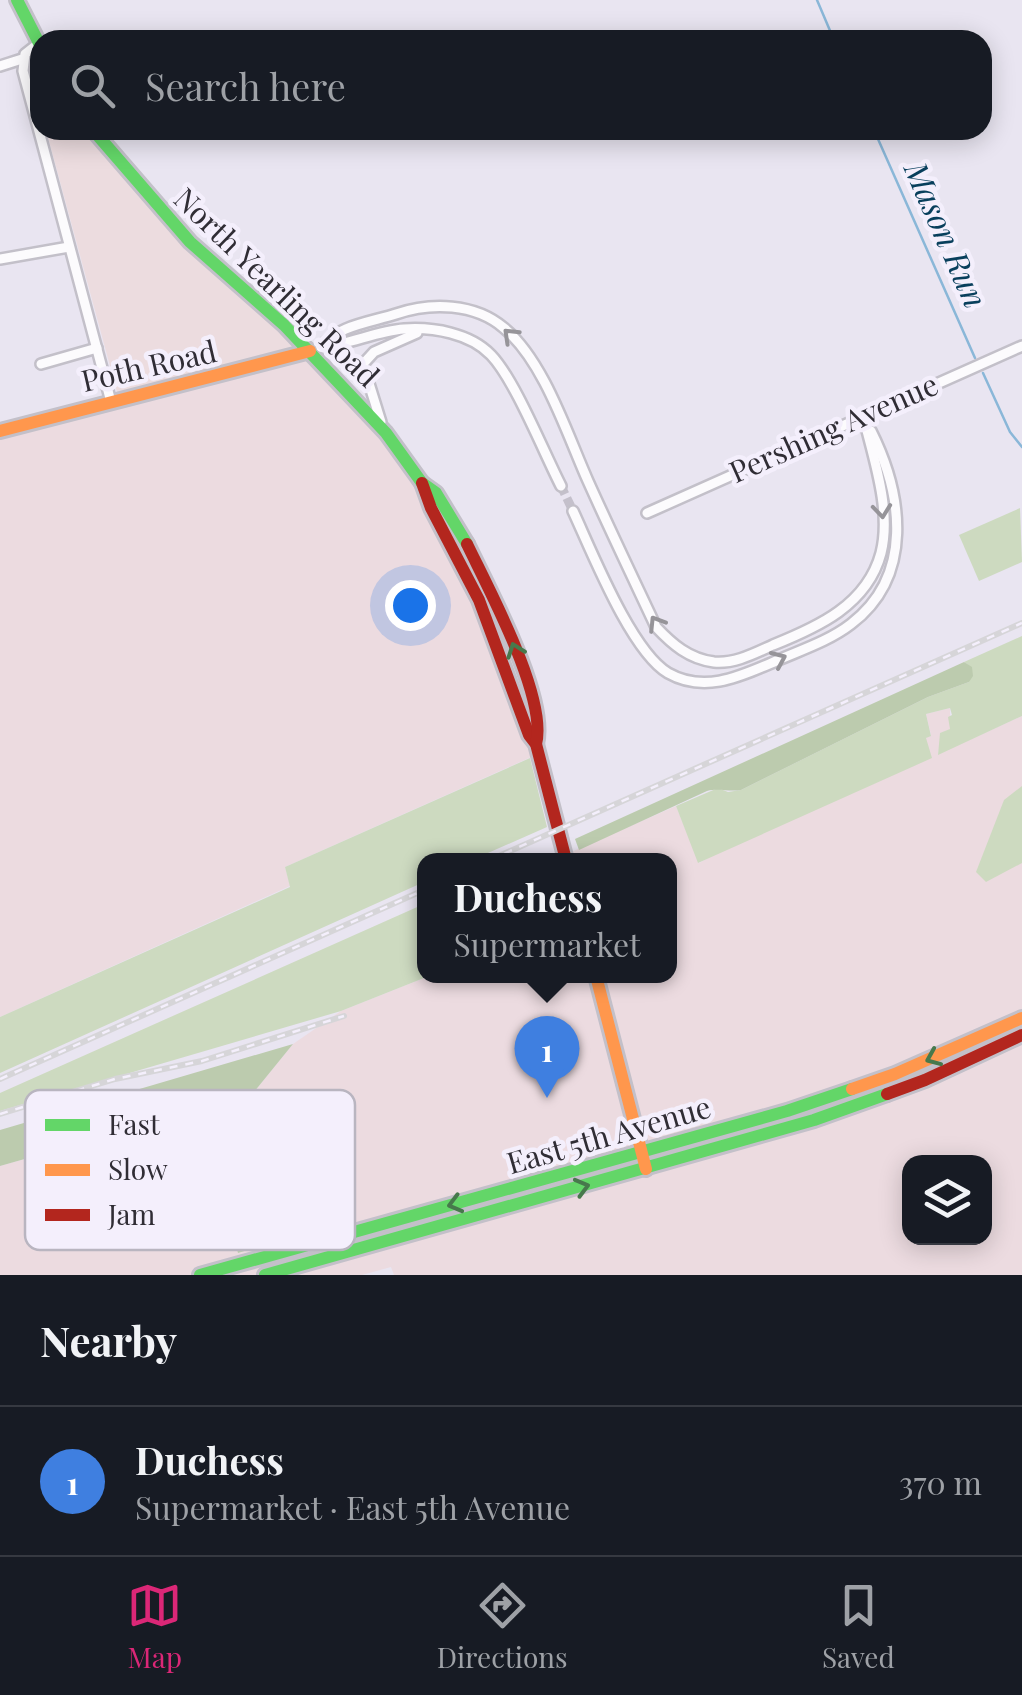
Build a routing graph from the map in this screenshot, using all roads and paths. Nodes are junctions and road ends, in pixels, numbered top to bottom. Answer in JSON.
{"nodes":[{"id":1,"x":17,"y":0,"type":"edge"},
{"id":2,"x":32,"y":30,"type":"edge"},
{"id":3,"x":30,"y":52,"type":"edge"},
{"id":4,"x":22,"y":59,"type":"junction"},
{"id":5,"x":0,"y":66,"type":"edge"},
{"id":6,"x":30,"y":100,"type":"edge"},
{"id":7,"x":41,"y":140,"type":"edge"},
{"id":8,"x":102,"y":140,"type":"edge"},
{"id":9,"x":70,"y":247,"type":"junction"},
{"id":10,"x":0,"y":258,"type":"edge"},
{"id":11,"x":425,"y":330,"type":"junction"},
{"id":12,"x":1022,"y":346,"type":"edge"},
{"id":13,"x":96,"y":348,"type":"junction"},
{"id":14,"x":315,"y":349,"type":"junction"},
{"id":15,"x":41,"y":364,"type":"dead end"},
{"id":16,"x":111,"y":402,"type":"junction"},
{"id":17,"x":863,"y":415,"type":"junction"},
{"id":18,"x":0,"y":431,"type":"edge"},
{"id":19,"x":386,"y":433,"type":"junction"},
{"id":20,"x":560,"y":486,"type":"tunnel mouth"},
{"id":21,"x":573,"y":511,"type":"tunnel mouth"},
{"id":22,"x":647,"y":513,"type":"dead end"},
{"id":23,"x":564,"y":853,"type":"edge"},
{"id":24,"x":598,"y":983,"type":"edge"},
{"id":25,"x":1022,"y":1018,"type":"edge"},
{"id":26,"x":1022,"y":1035,"type":"edge"},
{"id":27,"x":642,"y":1152,"type":"junction"},
{"id":28,"x":646,"y":1169,"type":"junction"},
{"id":29,"x":355,"y":1232,"type":"edge"},
{"id":30,"x":290,"y":1250,"type":"edge"},
{"id":31,"x":355,"y":1250,"type":"edge"},
{"id":32,"x":355,"y":1250,"type":"edge"},
{"id":33,"x":200,"y":1275,"type":"edge"},
{"id":34,"x":265,"y":1275,"type":"edge"}],
"edges":[{"from":1,"to":2,"type":"main road"},
{"from":3,"to":4,"type":"street"},
{"from":4,"to":5,"type":"street"},
{"from":4,"to":6,"type":"street"},
{"from":7,"to":9,"type":"street"},
{"from":8,"to":14,"type":"main road","name":"North Yearling Road"},
{"from":9,"to":10,"type":"street"},
{"from":9,"to":13,"type":"street"},
{"from":11,"to":14,"type":"street"},
{"from":11,"to":19,"type":"street"},
{"from":11,"to":20,"type":"street"},
{"from":12,"to":17,"type":"street","name":"Pershing Avenue"},
{"from":13,"to":15,"type":"street"},
{"from":13,"to":16,"type":"street"},
{"from":14,"to":16,"type":"main road","name":"Poth Road"},
{"from":17,"to":14,"type":"street","one_way":true},
{"from":14,"to":19,"type":"main road","name":"North Yearling Road"},
{"from":16,"to":18,"type":"main road","name":"Poth Road"},
{"from":21,"to":17,"type":"street","one_way":true},
{"from":17,"to":22,"type":"street","name":"Pershing Avenue"},
{"from":19,"to":23,"type":"main road","name":"North Yearling Road"},
{"from":24,"to":27,"type":"main road"},
{"from":25,"to":27,"type":"main road","name":"East 5th Avenue","one_way":true},
{"from":26,"to":28,"type":"main road","name":"East 5th Avenue"},
{"from":27,"to":28,"type":"main road"},
{"from":27,"to":29,"type":"main road","name":"East 5th Avenue","one_way":true},
{"from":32,"to":28,"type":"main road","name":"East 5th Avenue","one_way":true},
{"from":30,"to":33,"type":"main road","name":"East 5th Avenue","one_way":true},
{"from":34,"to":31,"type":"main road","name":"East 5th Avenue","one_way":true}]}
